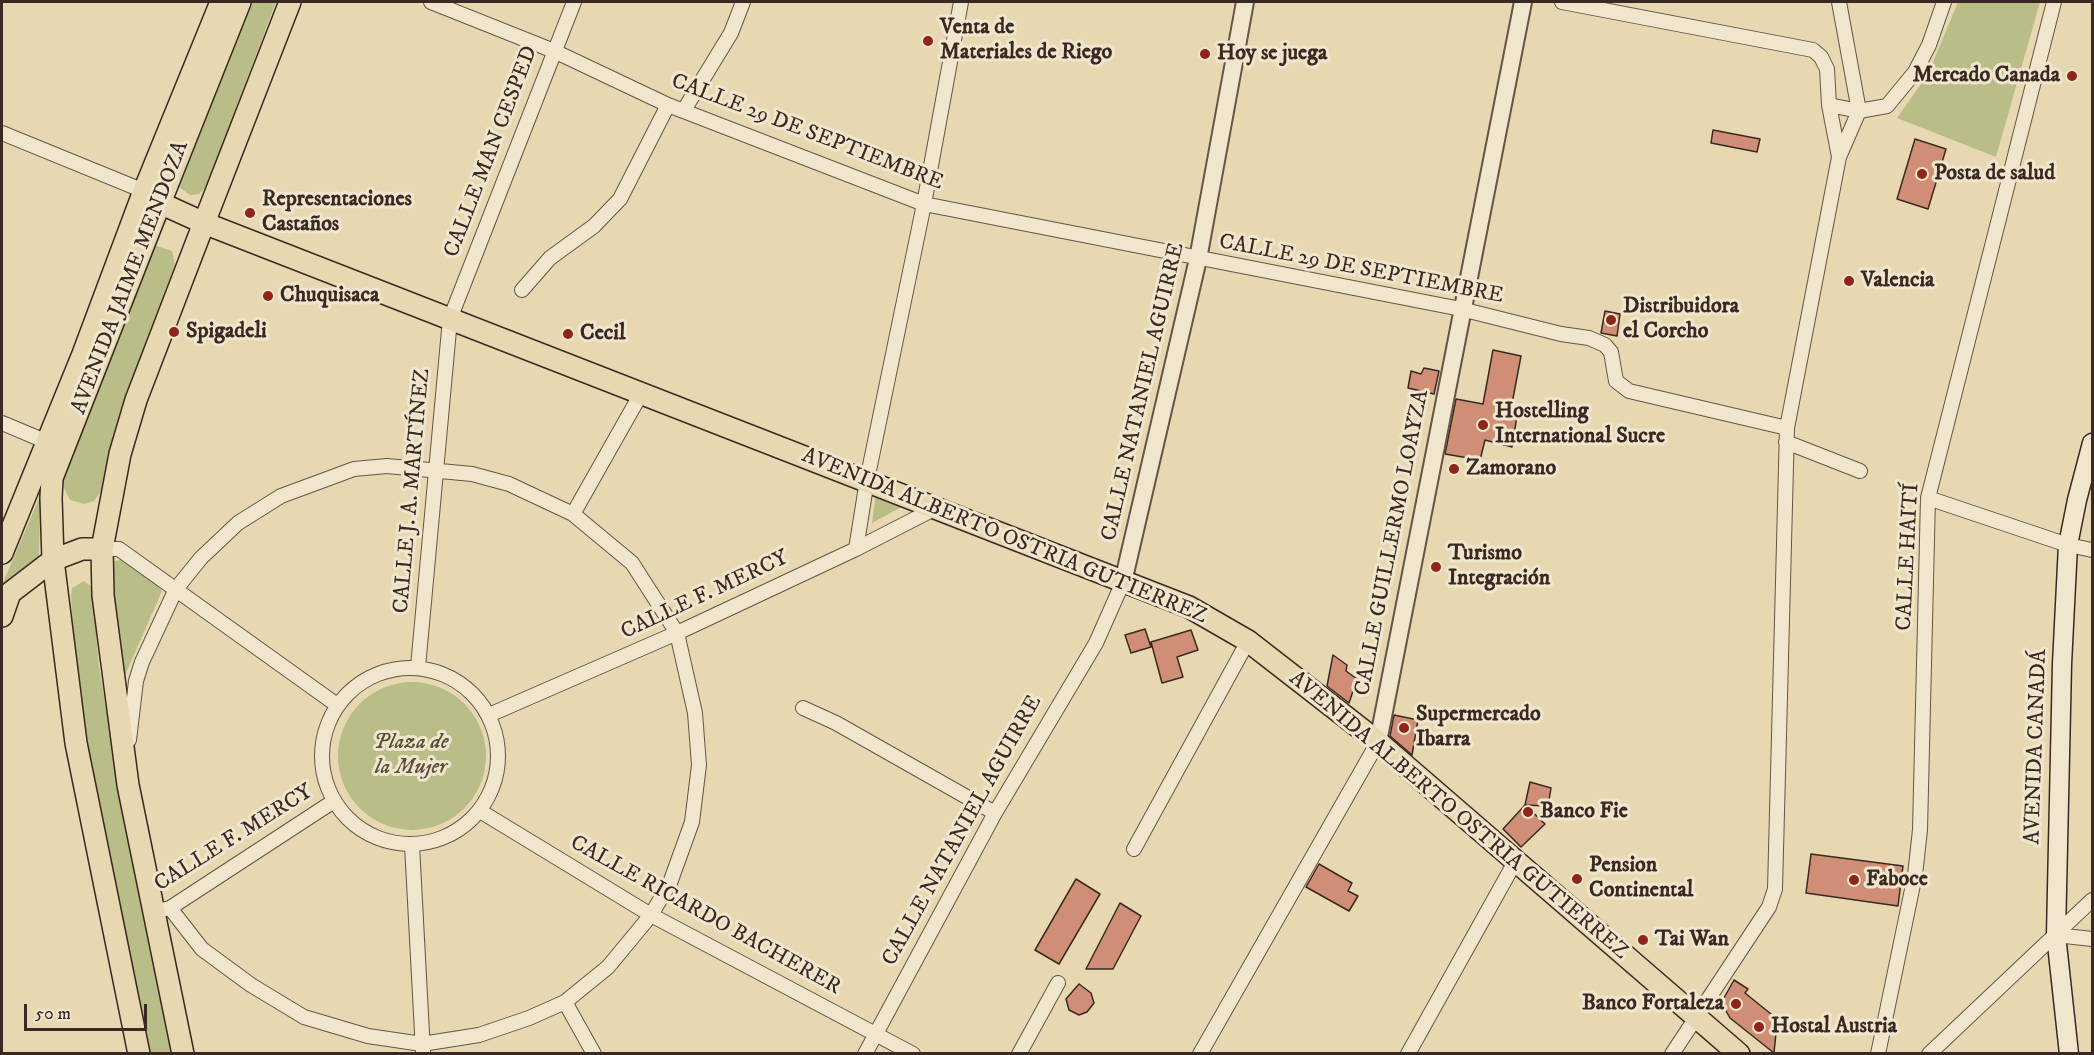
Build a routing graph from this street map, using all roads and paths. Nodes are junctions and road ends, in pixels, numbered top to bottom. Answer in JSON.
{"nodes":[{"id":1,"x":221,"y":2,"type":"edge"},
{"id":2,"x":240,"y":2,"type":"edge"},
{"id":3,"x":290,"y":2,"type":"edge"},
{"id":4,"x":431,"y":2,"type":"edge"},
{"id":5,"x":574,"y":2,"type":"edge"},
{"id":6,"x":743,"y":2,"type":"edge"},
{"id":7,"x":961,"y":2,"type":"edge"},
{"id":8,"x":1245,"y":2,"type":"edge"},
{"id":9,"x":1523,"y":2,"type":"edge"},
{"id":10,"x":1562,"y":2,"type":"edge"},
{"id":11,"x":1839,"y":2,"type":"edge"},
{"id":12,"x":1944,"y":2,"type":"edge"},
{"id":13,"x":2054,"y":2,"type":"edge"},
{"id":14,"x":554,"y":51,"type":"junction"},
{"id":15,"x":668,"y":105,"type":"junction"},
{"id":16,"x":1829,"y":105,"type":"junction"},
{"id":17,"x":684,"y":110,"type":"junction"},
{"id":18,"x":1859,"y":111,"type":"junction"},
{"id":19,"x":2,"y":132,"type":"edge"},
{"id":20,"x":1839,"y":157,"type":"junction"},
{"id":21,"x":152,"y":197,"type":"junction"},
{"id":22,"x":924,"y":204,"type":"junction"},
{"id":23,"x":204,"y":222,"type":"junction"},
{"id":24,"x":1198,"y":259,"type":"junction"},
{"id":25,"x":522,"y":290,"type":"dead end"},
{"id":26,"x":1461,"y":309,"type":"junction"},
{"id":27,"x":450,"y":319,"type":"junction"},
{"id":28,"x":642,"y":392,"type":"junction"},
{"id":29,"x":2,"y":423,"type":"edge"},
{"id":30,"x":1786,"y":435,"type":"junction"},
{"id":31,"x":45,"y":441,"type":"junction"},
{"id":32,"x":2092,"y":443,"type":"edge"},
{"id":33,"x":435,"y":470,"type":"junction"},
{"id":34,"x":1860,"y":471,"type":"dead end"},
{"id":35,"x":867,"y":480,"type":"junction"},
{"id":36,"x":1928,"y":498,"type":"junction"},
{"id":37,"x":936,"y":508,"type":"junction"},
{"id":38,"x":573,"y":514,"type":"junction"},
{"id":39,"x":2068,"y":545,"type":"junction"},
{"id":40,"x":102,"y":549,"type":"junction"},
{"id":41,"x":856,"y":549,"type":"junction"},
{"id":42,"x":2092,"y":550,"type":"edge"},
{"id":43,"x":2,"y":553,"type":"edge"},
{"id":44,"x":53,"y":560,"type":"junction"},
{"id":45,"x":1123,"y":582,"type":"junction"},
{"id":46,"x":176,"y":589,"type":"junction"},
{"id":47,"x":2,"y":615,"type":"edge"},
{"id":48,"x":677,"y":633,"type":"junction"},
{"id":49,"x":1248,"y":641,"type":"junction"},
{"id":50,"x":418,"y":667,"type":"junction"},
{"id":51,"x":337,"y":705,"type":"junction"},
{"id":52,"x":803,"y":708,"type":"dead end"},
{"id":53,"x":489,"y":715,"type":"junction"},
{"id":54,"x":1378,"y":742,"type":"junction"},
{"id":55,"x":128,"y":785,"type":"junction"},
{"id":56,"x":334,"y":801,"type":"junction"},
{"id":57,"x":480,"y":811,"type":"junction"},
{"id":58,"x":995,"y":813,"type":"junction"},
{"id":59,"x":412,"y":844,"type":"junction"},
{"id":60,"x":1134,"y":849,"type":"dead end"},
{"id":61,"x":1515,"y":862,"type":"junction"},
{"id":62,"x":2092,"y":900,"type":"edge"},
{"id":63,"x":163,"y":910,"type":"junction"},
{"id":64,"x":651,"y":915,"type":"junction"},
{"id":65,"x":2056,"y":936,"type":"junction"},
{"id":66,"x":2092,"y":939,"type":"edge"},
{"id":67,"x":1058,"y":983,"type":"dead end"},
{"id":68,"x":565,"y":1002,"type":"junction"},
{"id":69,"x":1694,"y":1017,"type":"junction"},
{"id":70,"x":876,"y":1034,"type":"junction"},
{"id":71,"x":422,"y":1049,"type":"edge"},
{"id":72,"x":135,"y":1052,"type":"edge"},
{"id":73,"x":183,"y":1053,"type":"edge"},
{"id":74,"x":594,"y":1053,"type":"edge"},
{"id":75,"x":866,"y":1053,"type":"edge"},
{"id":76,"x":912,"y":1053,"type":"edge"},
{"id":77,"x":1019,"y":1053,"type":"edge"},
{"id":78,"x":1200,"y":1053,"type":"edge"},
{"id":79,"x":1408,"y":1053,"type":"edge"},
{"id":80,"x":1672,"y":1053,"type":"edge"},
{"id":81,"x":1739,"y":1053,"type":"edge"},
{"id":82,"x":1878,"y":1053,"type":"edge"},
{"id":83,"x":1929,"y":1053,"type":"edge"},
{"id":84,"x":2069,"y":1053,"type":"edge"}],
"edges":[{"from":1,"to":21,"type":"main road","name":"AVENIDA JAIME MENDOZA"},
{"from":2,"to":21,"type":"main road","name":"AVENIDA JAIME MENDOZA"},
{"from":3,"to":23,"type":"main road"},
{"from":4,"to":14,"type":"street","name":"CALLE 29 DE SEPTIEMBRE"},
{"from":5,"to":14,"type":"street","name":"CALLE MAN CESPED"},
{"from":6,"to":17,"type":"street"},
{"from":7,"to":22,"type":"street"},
{"from":8,"to":24,"type":"street","name":"CALLE NATANIEL AGUIRRE"},
{"from":9,"to":26,"type":"street","name":"CALLE GUILLERMO LOAYZA"},
{"from":10,"to":16,"type":"street"},
{"from":11,"to":18,"type":"street"},
{"from":12,"to":18,"type":"street"},
{"from":13,"to":36,"type":"street","name":"CALLE HAITÍ"},
{"from":14,"to":15,"type":"street","name":"CALLE 29 DE SEPTIEMBRE"},
{"from":14,"to":27,"type":"street","name":"CALLE MAN CESPED"},
{"from":15,"to":17,"type":"street","name":"CALLE 29 DE SEPTIEMBRE"},
{"from":15,"to":25,"type":"street"},
{"from":16,"to":18,"type":"street"},
{"from":16,"to":20,"type":"street"},
{"from":17,"to":22,"type":"street","name":"CALLE 29 DE SEPTIEMBRE"},
{"from":18,"to":20,"type":"street"},
{"from":19,"to":21,"type":"street"},
{"from":20,"to":30,"type":"street"},
{"from":21,"to":23,"type":"main road","name":"AVENIDA ALBERTO OSTRIA GUTIERREZ"},
{"from":21,"to":31,"type":"main road","name":"AVENIDA JAIME MENDOZA"},
{"from":21,"to":44,"type":"main road","name":"AVENIDA JAIME MENDOZA"},
{"from":22,"to":24,"type":"street","name":"CALLE 29 DE SEPTIEMBRE"},
{"from":22,"to":35,"type":"street"},
{"from":23,"to":27,"type":"main road","name":"AVENIDA ALBERTO OSTRIA GUTIERREZ"},
{"from":23,"to":40,"type":"main road"},
{"from":24,"to":26,"type":"street","name":"CALLE 29 DE SEPTIEMBRE"},
{"from":24,"to":45,"type":"street","name":"CALLE NATANIEL AGUIRRE"},
{"from":26,"to":30,"type":"street","name":"CALLE 29 DE SEPTIEMBRE"},
{"from":26,"to":54,"type":"street","name":"CALLE GUILLERMO LOAYZA"},
{"from":27,"to":28,"type":"main road","name":"AVENIDA ALBERTO OSTRIA GUTIERREZ"},
{"from":27,"to":33,"type":"street","name":"CALLE J. A. MARTÍNEZ"},
{"from":28,"to":35,"type":"main road","name":"AVENIDA ALBERTO OSTRIA GUTIERREZ"},
{"from":28,"to":38,"type":"street"},
{"from":29,"to":31,"type":"street"},
{"from":30,"to":34,"type":"street"},
{"from":30,"to":69,"type":"street"},
{"from":31,"to":43,"type":"main road","name":"AVENIDA JAIME MENDOZA"},
{"from":32,"to":39,"type":"main road","name":"AVENIDA CANADÁ"},
{"from":33,"to":38,"type":"street"},
{"from":33,"to":46,"type":"street"},
{"from":33,"to":50,"type":"street","name":"CALLE J. A. MARTÍNEZ"},
{"from":35,"to":37,"type":"main road","name":"AVENIDA ALBERTO OSTRIA GUTIERREZ"},
{"from":35,"to":41,"type":"street"},
{"from":36,"to":39,"type":"street"},
{"from":36,"to":82,"type":"street","name":"CALLE HAITÍ"},
{"from":37,"to":41,"type":"street","name":"CALLE F. MERCY"},
{"from":37,"to":45,"type":"main road","name":"AVENIDA ALBERTO OSTRIA GUTIERREZ"},
{"from":38,"to":48,"type":"street"},
{"from":39,"to":42,"type":"street"},
{"from":39,"to":65,"type":"main road","name":"AVENIDA CANADÁ"},
{"from":40,"to":44,"type":"main road"},
{"from":40,"to":46,"type":"street"},
{"from":40,"to":55,"type":"main road"},
{"from":41,"to":48,"type":"street","name":"CALLE F. MERCY"},
{"from":44,"to":47,"type":"main road"},
{"from":44,"to":72,"type":"main road","name":"AVENIDA JAIME MENDOZA"},
{"from":45,"to":49,"type":"main road","name":"AVENIDA ALBERTO OSTRIA GUTIERREZ"},
{"from":45,"to":58,"type":"street","name":"CALLE NATANIEL AGUIRRE"},
{"from":46,"to":51,"type":"street"},
{"from":46,"to":55,"type":"street"},
{"from":48,"to":53,"type":"street","name":"CALLE F. MERCY"},
{"from":48,"to":64,"type":"street"},
{"from":49,"to":54,"type":"main road","name":"AVENIDA ALBERTO OSTRIA GUTIERREZ"},
{"from":49,"to":60,"type":"street"},
{"from":50,"to":51,"type":"street"},
{"from":50,"to":53,"type":"street"},
{"from":51,"to":56,"type":"street"},
{"from":52,"to":58,"type":"street"},
{"from":53,"to":57,"type":"street"},
{"from":54,"to":61,"type":"main road","name":"AVENIDA ALBERTO OSTRIA GUTIERREZ"},
{"from":54,"to":78,"type":"street","name":"CALLE GUILLERMO LOAYZA"},
{"from":55,"to":63,"type":"main road"},
{"from":56,"to":59,"type":"street"},
{"from":56,"to":63,"type":"street","name":"CALLE F. MERCY"},
{"from":57,"to":59,"type":"street"},
{"from":57,"to":64,"type":"street","name":"CALLE RICARDO BACHERER"},
{"from":58,"to":70,"type":"street","name":"CALLE NATANIEL AGUIRRE"},
{"from":59,"to":71,"type":"street"},
{"from":61,"to":69,"type":"main road","name":"AVENIDA ALBERTO OSTRIA GUTIERREZ"},
{"from":61,"to":79,"type":"street"},
{"from":62,"to":65,"type":"street"},
{"from":63,"to":71,"type":"street"},
{"from":63,"to":73,"type":"main road"},
{"from":64,"to":68,"type":"street"},
{"from":64,"to":70,"type":"street","name":"CALLE RICARDO BACHERER"},
{"from":65,"to":66,"type":"street"},
{"from":65,"to":83,"type":"street"},
{"from":65,"to":84,"type":"main road","name":"AVENIDA CANADÁ"},
{"from":67,"to":77,"type":"street"},
{"from":68,"to":71,"type":"street"},
{"from":68,"to":74,"type":"street"},
{"from":69,"to":80,"type":"street"},
{"from":69,"to":81,"type":"main road","name":"AVENIDA ALBERTO OSTRIA GUTIERREZ"},
{"from":70,"to":75,"type":"street","name":"CALLE NATANIEL AGUIRRE"},
{"from":70,"to":76,"type":"street","name":"CALLE RICARDO BACHERER"}]}
